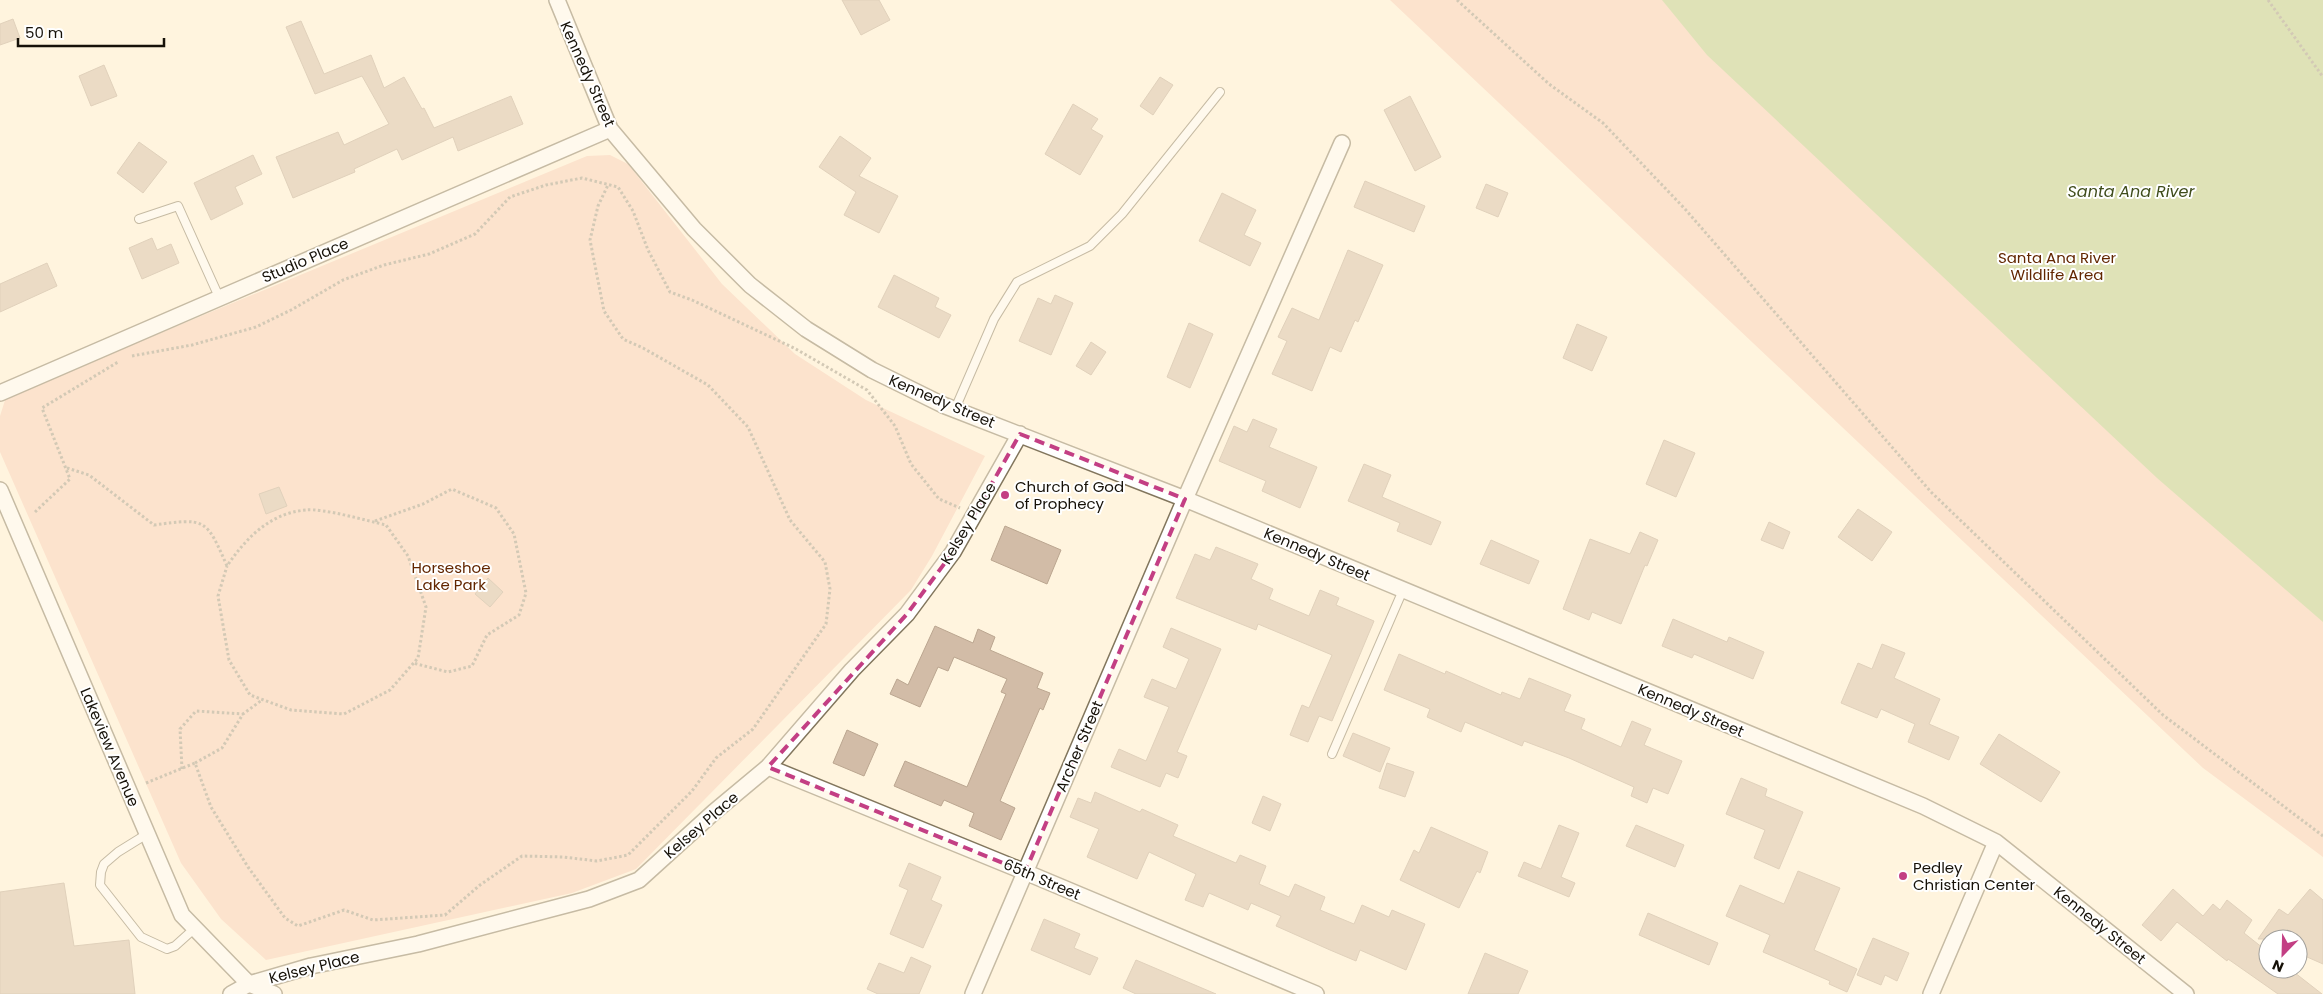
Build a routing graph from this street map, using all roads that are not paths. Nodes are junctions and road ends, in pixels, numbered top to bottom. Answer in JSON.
{"nodes":[{"id":1,"x":557,"y":0,"type":"edge"},
{"id":2,"x":1220,"y":92,"type":"dead end"},
{"id":3,"x":610,"y":129,"type":"junction"},
{"id":4,"x":1342,"y":142,"type":"dead end"},
{"id":5,"x":140,"y":219,"type":"dead end"},
{"id":6,"x":220,"y":298,"type":"junction"},
{"id":7,"x":0,"y":392,"type":"edge"},
{"id":8,"x":955,"y":409,"type":"junction"},
{"id":9,"x":1020,"y":434,"type":"junction"},
{"id":10,"x":0,"y":492,"type":"edge"},
{"id":11,"x":1185,"y":499,"type":"junction"},
{"id":12,"x":1403,"y":590,"type":"junction"},
{"id":13,"x":1332,"y":754,"type":"dead end"},
{"id":14,"x":768,"y":768,"type":"junction"},
{"id":15,"x":147,"y":834,"type":"junction"},
{"id":16,"x":1996,"y":842,"type":"junction"},
{"id":17,"x":1025,"y":872,"type":"junction"},
{"id":18,"x":195,"y":928,"type":"junction"},
{"id":19,"x":249,"y":984,"type":"junction"},
{"id":20,"x":1307,"y":992,"type":"edge"},
{"id":21,"x":230,"y":994,"type":"edge"},
{"id":22,"x":274,"y":994,"type":"edge"},
{"id":23,"x":973,"y":994,"type":"edge"},
{"id":24,"x":1931,"y":994,"type":"edge"},
{"id":25,"x":2186,"y":994,"type":"edge"}],
"edges":[{"from":1,"to":3,"type":"street","name":"Kennedy Street"},
{"from":2,"to":8,"type":"lane"},
{"from":3,"to":6,"type":"street","name":"Studio Place"},
{"from":3,"to":8,"type":"street","name":"Kennedy Street"},
{"from":4,"to":11,"type":"street","name":"Archer Street"},
{"from":5,"to":6,"type":"lane"},
{"from":6,"to":7,"type":"street","name":"Studio Place"},
{"from":8,"to":9,"type":"street","name":"Kennedy Street"},
{"from":9,"to":11,"type":"street","name":"Kennedy Street"},
{"from":9,"to":14,"type":"street","name":"Kelsey Place"},
{"from":10,"to":15,"type":"street","name":"Lakeview Avenue"},
{"from":11,"to":12,"type":"street","name":"Kennedy Street"},
{"from":11,"to":17,"type":"street","name":"Archer Street"},
{"from":12,"to":13,"type":"lane"},
{"from":12,"to":16,"type":"street","name":"Kennedy Street"},
{"from":14,"to":17,"type":"street","name":"65th Street"},
{"from":14,"to":19,"type":"street","name":"Kelsey Place"},
{"from":15,"to":18,"type":"street","name":"Lakeview Avenue"},
{"from":15,"to":18,"type":"lane"},
{"from":16,"to":24,"type":"street"},
{"from":16,"to":25,"type":"street","name":"Kennedy Street"},
{"from":17,"to":20,"type":"street","name":"65th Street"},
{"from":17,"to":23,"type":"street","name":"Archer Street"},
{"from":18,"to":19,"type":"street","name":"Lakeview Avenue"},
{"from":19,"to":21,"type":"street","name":"Kelsey Place"},
{"from":19,"to":22,"type":"street"}]}
